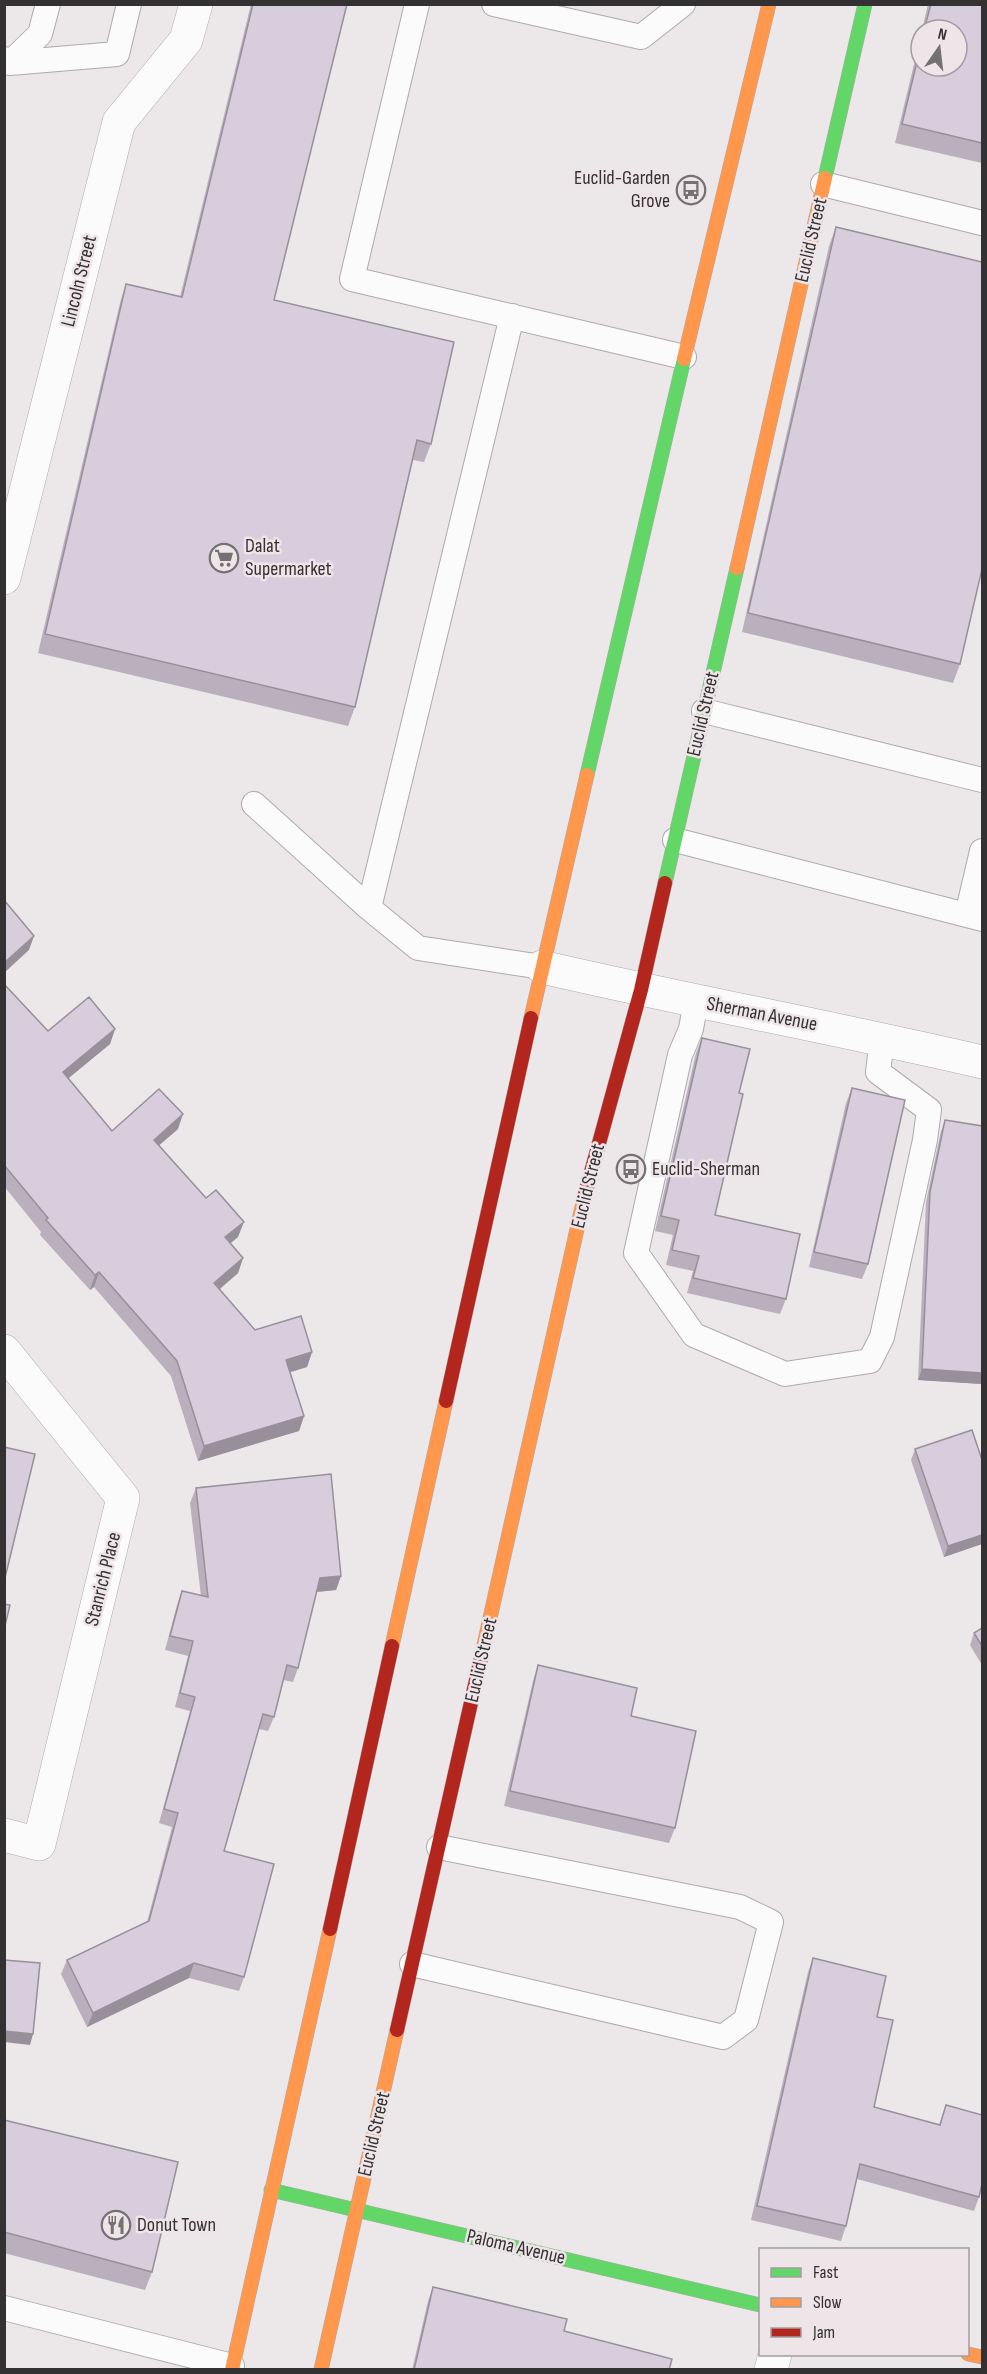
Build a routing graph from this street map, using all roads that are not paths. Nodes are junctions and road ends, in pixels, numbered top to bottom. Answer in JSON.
{"nodes":[{"id":1,"x":48,"y":4,"type":"edge"},
{"id":2,"x":129,"y":4,"type":"edge"},
{"id":3,"x":196,"y":4,"type":"edge"},
{"id":4,"x":417,"y":4,"type":"edge"},
{"id":5,"x":494,"y":4,"type":"edge"},
{"id":6,"x":683,"y":4,"type":"edge"},
{"id":7,"x":865,"y":4,"type":"edge"},
{"id":8,"x":768,"y":5,"type":"edge"},
{"id":9,"x":6,"y":64,"type":"edge"},
{"id":10,"x":823,"y":184,"type":"junction"},
{"id":11,"x":982,"y":223,"type":"edge"},
{"id":12,"x":512,"y":316,"type":"junction"},
{"id":13,"x":684,"y":357,"type":"junction"},
{"id":14,"x":4,"y":578,"type":"edge"},
{"id":15,"x":704,"y":711,"type":"junction"},
{"id":16,"x":982,"y":780,"type":"edge"},
{"id":17,"x":254,"y":804,"type":"dead end"},
{"id":18,"x":675,"y":840,"type":"junction"},
{"id":19,"x":982,"y":851,"type":"edge"},
{"id":20,"x":369,"y":908,"type":"junction"},
{"id":21,"x":974,"y":917,"type":"edge"},
{"id":22,"x":542,"y":967,"type":"junction"},
{"id":23,"x":641,"y":990,"type":"junction"},
{"id":24,"x":696,"y":1001,"type":"junction"},
{"id":25,"x":882,"y":1039,"type":"junction"},
{"id":26,"x":982,"y":1062,"type":"edge"},
{"id":27,"x":4,"y":1351,"type":"edge"},
{"id":28,"x":4,"y":1835,"type":"edge"},
{"id":29,"x":439,"y":1846,"type":"junction"},
{"id":30,"x":412,"y":1964,"type":"junction"},
{"id":31,"x":271,"y":2190,"type":"junction"},
{"id":32,"x":357,"y":2210,"type":"junction"},
{"id":33,"x":759,"y":2305,"type":"edge"},
{"id":34,"x":4,"y":2308,"type":"edge"},
{"id":35,"x":232,"y":2368,"type":"edge"},
{"id":36,"x":321,"y":2370,"type":"edge"}],
"edges":[{"from":1,"to":9,"type":"lane"},
{"from":2,"to":9,"type":"lane"},
{"from":3,"to":14,"type":"street","name":"Lincoln Street"},
{"from":4,"to":12,"type":"lane"},
{"from":5,"to":6,"type":"lane"},
{"from":7,"to":10,"type":"main road","name":"Euclid Street"},
{"from":8,"to":13,"type":"main road"},
{"from":10,"to":11,"type":"lane"},
{"from":10,"to":15,"type":"main road","name":"Euclid Street"},
{"from":12,"to":13,"type":"lane"},
{"from":12,"to":20,"type":"lane"},
{"from":13,"to":22,"type":"main road"},
{"from":15,"to":16,"type":"lane"},
{"from":15,"to":18,"type":"main road","name":"Euclid Street"},
{"from":17,"to":20,"type":"lane"},
{"from":18,"to":21,"type":"lane"},
{"from":18,"to":23,"type":"main road","name":"Euclid Street"},
{"from":19,"to":21,"type":"lane"},
{"from":20,"to":22,"type":"lane"},
{"from":22,"to":23,"type":"street","name":"Sherman Avenue"},
{"from":22,"to":31,"type":"main road"},
{"from":23,"to":24,"type":"street","name":"Sherman Avenue"},
{"from":23,"to":29,"type":"main road","name":"Euclid Street"},
{"from":24,"to":25,"type":"street","name":"Sherman Avenue"},
{"from":24,"to":25,"type":"lane"},
{"from":25,"to":26,"type":"street","name":"Sherman Avenue"},
{"from":27,"to":28,"type":"street","name":"Stanrich Place"},
{"from":29,"to":30,"type":"main road","name":"Euclid Street"},
{"from":29,"to":30,"type":"lane"},
{"from":30,"to":32,"type":"main road","name":"Euclid Street"},
{"from":31,"to":32,"type":"main road","name":"Paloma Avenue"},
{"from":31,"to":35,"type":"main road"},
{"from":32,"to":33,"type":"main road","name":"Paloma Avenue"},
{"from":32,"to":36,"type":"main road","name":"Euclid Street"},
{"from":34,"to":35,"type":"lane"}]}
